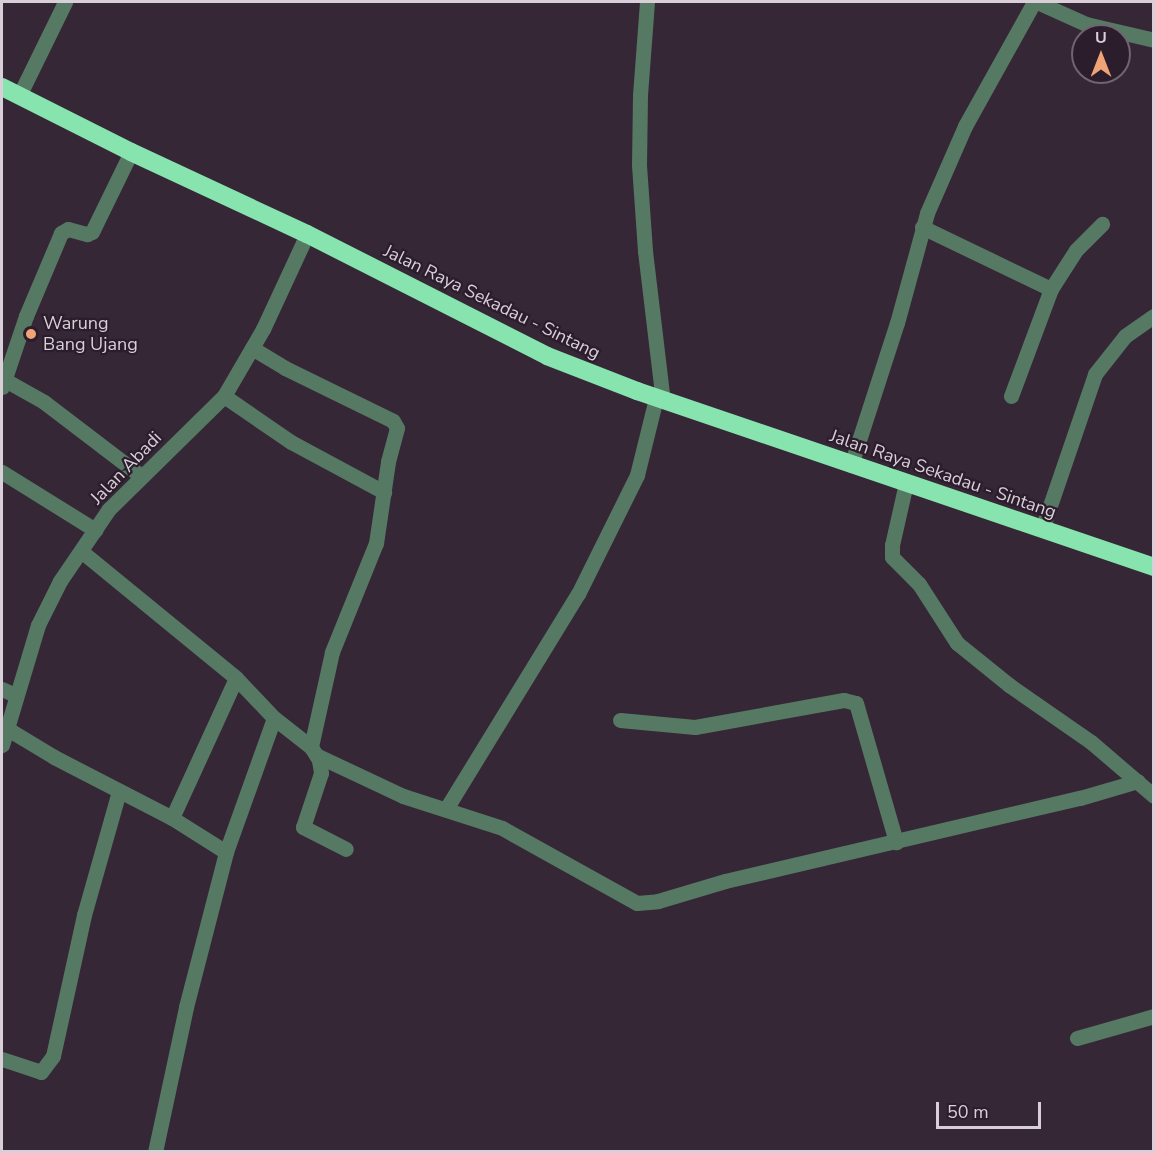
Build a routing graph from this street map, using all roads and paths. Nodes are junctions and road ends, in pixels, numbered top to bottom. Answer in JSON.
{"nodes":[{"id":1,"x":64,"y":2,"type":"edge"},
{"id":2,"x":647,"y":2,"type":"edge"},
{"id":3,"x":1035,"y":2,"type":"edge"},
{"id":4,"x":1154,"y":40,"type":"edge"},
{"id":5,"x":2,"y":87,"type":"edge"},
{"id":6,"x":19,"y":96,"type":"junction"},
{"id":7,"x":131,"y":152,"type":"junction"},
{"id":8,"x":1102,"y":224,"type":"dead end"},
{"id":9,"x":922,"y":227,"type":"junction"},
{"id":10,"x":307,"y":234,"type":"junction"},
{"id":11,"x":1051,"y":289,"type":"junction"},
{"id":12,"x":1154,"y":316,"type":"edge"},
{"id":13,"x":252,"y":348,"type":"junction"},
{"id":14,"x":3,"y":384,"type":"edge"},
{"id":15,"x":224,"y":396,"type":"junction"},
{"id":16,"x":1011,"y":396,"type":"dead end"},
{"id":17,"x":660,"y":399,"type":"junction"},
{"id":18,"x":851,"y":465,"type":"junction"},
{"id":19,"x":2,"y":472,"type":"edge"},
{"id":20,"x":141,"y":476,"type":"junction"},
{"id":21,"x":906,"y":483,"type":"junction"},
{"id":22,"x":384,"y":492,"type":"junction"},
{"id":23,"x":1042,"y":529,"type":"junction"},
{"id":24,"x":95,"y":530,"type":"junction"},
{"id":25,"x":81,"y":551,"type":"junction"},
{"id":26,"x":1154,"y":567,"type":"edge"},
{"id":27,"x":236,"y":678,"type":"junction"},
{"id":28,"x":8,"y":692,"type":"edge"},
{"id":29,"x":274,"y":718,"type":"junction"},
{"id":30,"x":620,"y":720,"type":"dead end"},
{"id":31,"x":6,"y":728,"type":"junction"},
{"id":32,"x":2,"y":745,"type":"edge"},
{"id":33,"x":314,"y":752,"type":"junction"},
{"id":34,"x":1138,"y":780,"type":"junction"},
{"id":35,"x":119,"y":791,"type":"junction"},
{"id":36,"x":1154,"y":796,"type":"edge"},
{"id":37,"x":446,"y":809,"type":"junction"},
{"id":38,"x":172,"y":818,"type":"junction"},
{"id":39,"x":896,"y":842,"type":"junction"},
{"id":40,"x":346,"y":849,"type":"dead end"},
{"id":41,"x":226,"y":852,"type":"junction"},
{"id":42,"x":1154,"y":1016,"type":"edge"},
{"id":43,"x":1077,"y":1038,"type":"dead end"},
{"id":44,"x":2,"y":1059,"type":"edge"},
{"id":45,"x":155,"y":1152,"type":"edge"}],
"edges":[{"from":1,"to":6,"type":"street"},
{"from":2,"to":17,"type":"street"},
{"from":3,"to":4,"type":"street"},
{"from":3,"to":9,"type":"street"},
{"from":5,"to":6,"type":"highway","name":"Jalan Raya Sekadau - Sintang"},
{"from":6,"to":7,"type":"highway","name":"Jalan Raya Sekadau - Sintang"},
{"from":7,"to":10,"type":"highway","name":"Jalan Raya Sekadau - Sintang"},
{"from":7,"to":14,"type":"street"},
{"from":8,"to":11,"type":"street"},
{"from":9,"to":11,"type":"street"},
{"from":9,"to":18,"type":"street"},
{"from":10,"to":13,"type":"street","name":"Jalan Abadi"},
{"from":10,"to":17,"type":"highway","name":"Jalan Raya Sekadau - Sintang"},
{"from":11,"to":16,"type":"street"},
{"from":12,"to":23,"type":"street"},
{"from":13,"to":15,"type":"street","name":"Jalan Abadi"},
{"from":13,"to":22,"type":"street"},
{"from":14,"to":20,"type":"street"},
{"from":15,"to":20,"type":"street","name":"Jalan Abadi"},
{"from":15,"to":22,"type":"street"},
{"from":17,"to":18,"type":"highway","name":"Jalan Raya Sekadau - Sintang"},
{"from":17,"to":37,"type":"street"},
{"from":18,"to":21,"type":"highway","name":"Jalan Raya Sekadau - Sintang"},
{"from":19,"to":24,"type":"street"},
{"from":20,"to":24,"type":"street","name":"Jalan Abadi"},
{"from":21,"to":23,"type":"highway","name":"Jalan Raya Sekadau - Sintang"},
{"from":21,"to":34,"type":"street"},
{"from":22,"to":33,"type":"street"},
{"from":23,"to":26,"type":"highway","name":"Jalan Raya Sekadau - Sintang"},
{"from":24,"to":25,"type":"street","name":"Jalan Abadi"},
{"from":25,"to":27,"type":"street"},
{"from":25,"to":28,"type":"street","name":"Jalan Abadi"},
{"from":27,"to":29,"type":"street"},
{"from":27,"to":38,"type":"street"},
{"from":28,"to":31,"type":"street","name":"Jalan Abadi"},
{"from":29,"to":33,"type":"street"},
{"from":29,"to":41,"type":"street"},
{"from":30,"to":39,"type":"street"},
{"from":31,"to":32,"type":"street","name":"Jalan Abadi"},
{"from":31,"to":35,"type":"street"},
{"from":33,"to":37,"type":"street"},
{"from":33,"to":40,"type":"street"},
{"from":34,"to":36,"type":"street"},
{"from":34,"to":39,"type":"street"},
{"from":35,"to":38,"type":"street"},
{"from":35,"to":44,"type":"street"},
{"from":37,"to":39,"type":"street"},
{"from":38,"to":41,"type":"street"},
{"from":41,"to":45,"type":"street"},
{"from":42,"to":43,"type":"street"}]}
